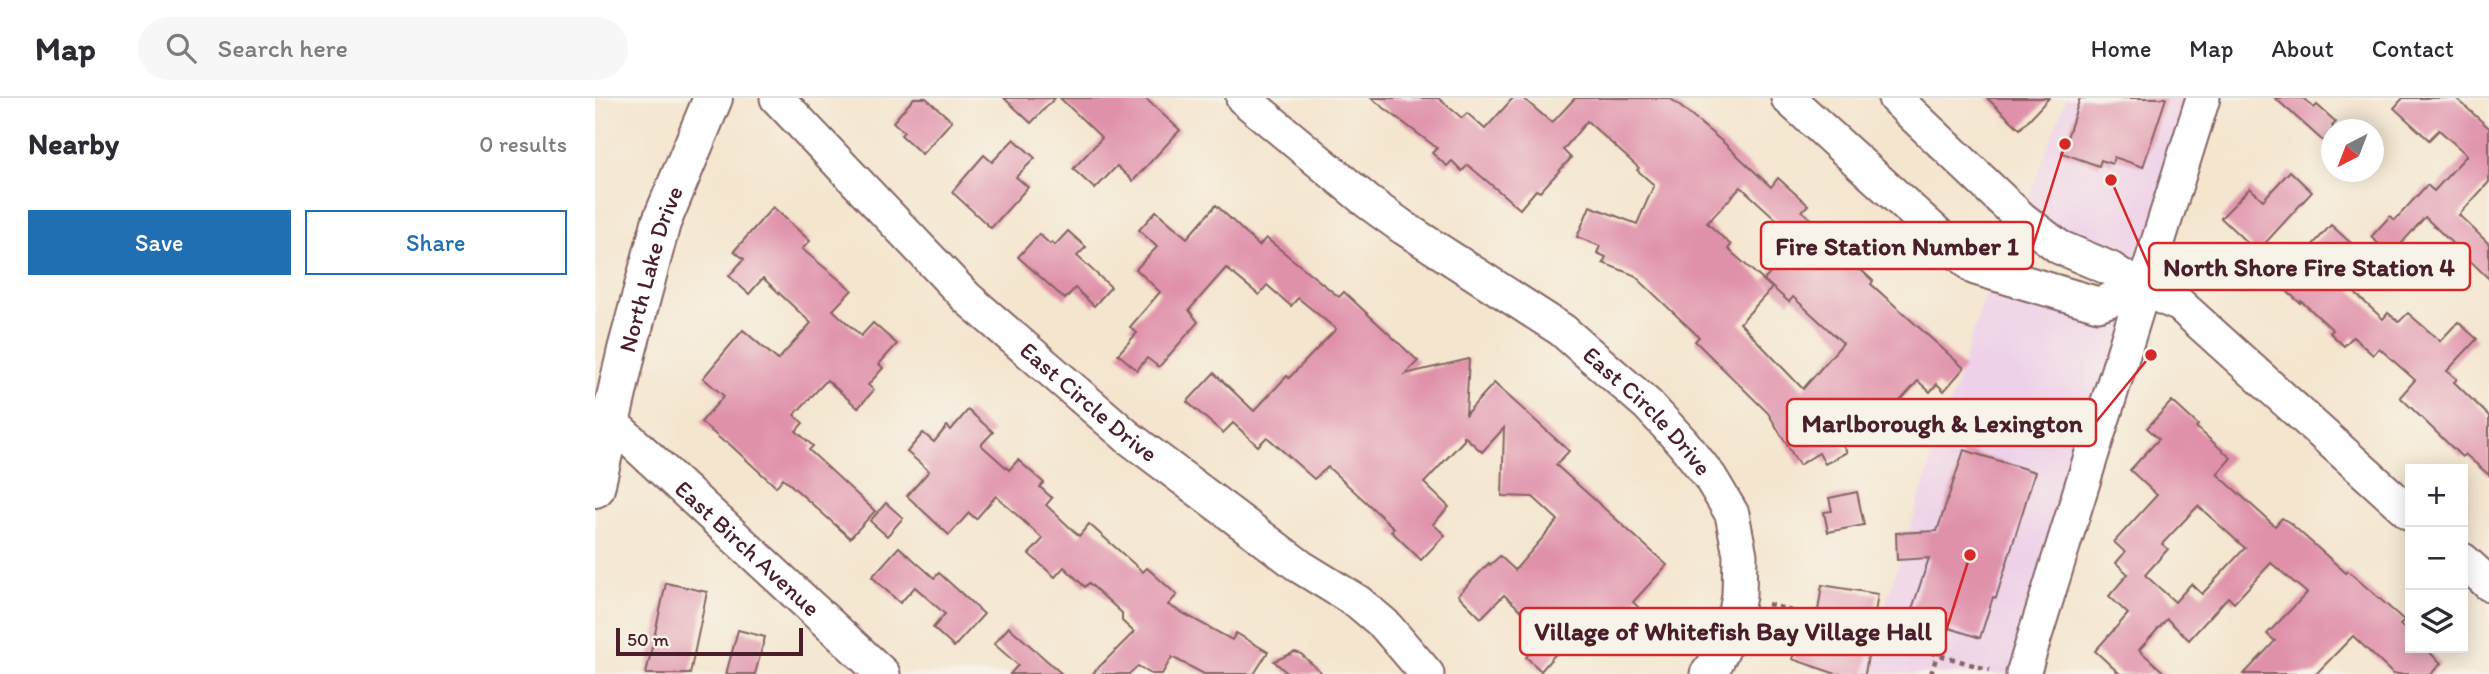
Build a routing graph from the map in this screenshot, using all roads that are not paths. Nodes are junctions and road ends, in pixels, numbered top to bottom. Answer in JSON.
{"nodes":[{"id":1,"x":713,"y":98,"type":"edge"},
{"id":2,"x":777,"y":98,"type":"edge"},
{"id":3,"x":1243,"y":98,"type":"edge"},
{"id":4,"x":1788,"y":98,"type":"edge"},
{"id":5,"x":1895,"y":98,"type":"edge"},
{"id":6,"x":2203,"y":98,"type":"edge"},
{"id":7,"x":2142,"y":289,"type":"junction"},
{"id":8,"x":611,"y":422,"type":"junction"},
{"id":9,"x":595,"y":488,"type":"edge"},
{"id":10,"x":2405,"y":508,"type":"edge"},
{"id":11,"x":2468,"y":565,"type":"edge"},
{"id":12,"x":2489,"y":584,"type":"edge"},
{"id":13,"x":883,"y":674,"type":"edge"},
{"id":14,"x":1427,"y":674,"type":"edge"},
{"id":15,"x":1707,"y":674,"type":"edge"},
{"id":16,"x":2023,"y":674,"type":"edge"}],
"edges":[{"from":1,"to":8,"type":"main road","name":"North Lake Drive"},
{"from":2,"to":14,"type":"street","name":"East Circle Drive"},
{"from":3,"to":15,"type":"street","name":"East Circle Drive"},
{"from":4,"to":7,"type":"street"},
{"from":5,"to":7,"type":"street"},
{"from":6,"to":7,"type":"street"},
{"from":7,"to":10,"type":"street"},
{"from":7,"to":16,"type":"street"},
{"from":8,"to":9,"type":"main road","name":"North Lake Drive"},
{"from":8,"to":13,"type":"street","name":"East Birch Avenue"},
{"from":11,"to":12,"type":"street"}]}
